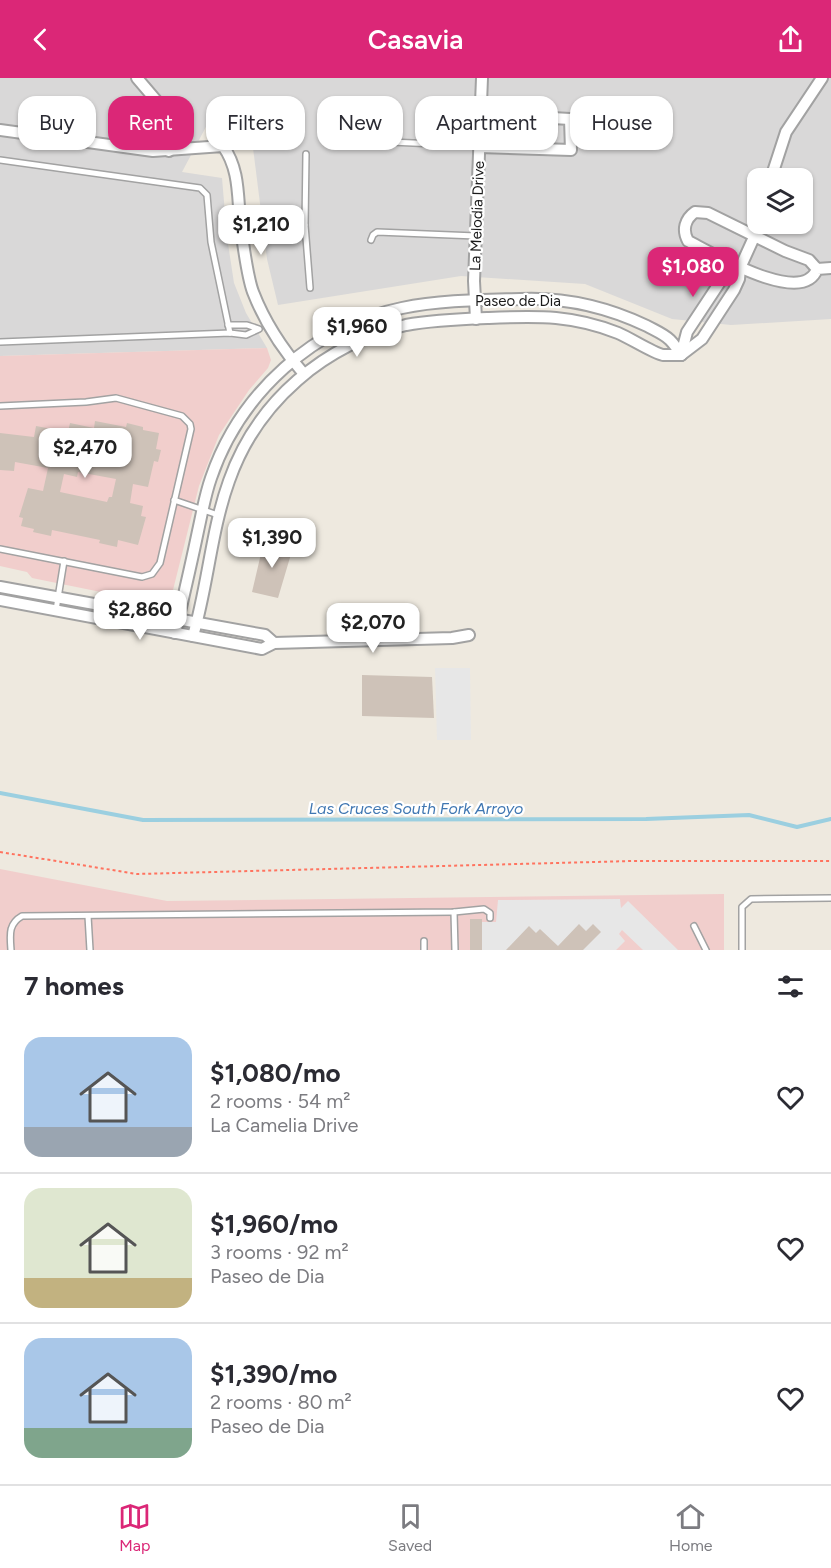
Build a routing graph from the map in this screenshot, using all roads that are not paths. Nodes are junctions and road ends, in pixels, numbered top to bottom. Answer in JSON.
{"nodes":[{"id":1,"x":137,"y":78,"type":"edge"},
{"id":2,"x":482,"y":78,"type":"edge"},
{"id":3,"x":822,"y":78,"type":"edge"},
{"id":4,"x":481,"y":96,"type":"edge"},
{"id":5,"x":558,"y":117,"type":"edge"},
{"id":6,"x":0,"y":130,"type":"edge"},
{"id":7,"x":479,"y":150,"type":"edge"},
{"id":8,"x":558,"y":150,"type":"edge"},
{"id":9,"x":169,"y":151,"type":"junction"},
{"id":10,"x":306,"y":154,"type":"dead end"},
{"id":11,"x":0,"y":160,"type":"edge"},
{"id":12,"x":774,"y":168,"type":"edge"},
{"id":13,"x":241,"y":222,"type":"junction"},
{"id":14,"x":305,"y":225,"type":"junction"},
{"id":15,"x":755,"y":236,"type":"junction"},
{"id":16,"x":476,"y":237,"type":"junction"},
{"id":17,"x":371,"y":240,"type":"dead end"},
{"id":18,"x":740,"y":268,"type":"junction"},
{"id":19,"x":831,"y":268,"type":"edge"},
{"id":20,"x":817,"y":269,"type":"junction"},
{"id":21,"x":310,"y":288,"type":"dead end"},
{"id":22,"x":475,"y":301,"type":"junction"},
{"id":23,"x":476,"y":319,"type":"junction"},
{"id":24,"x":228,"y":325,"type":"junction"},
{"id":25,"x":264,"y":328,"type":"junction"},
{"id":26,"x":230,"y":333,"type":"junction"},
{"id":27,"x":0,"y":342,"type":"edge"},
{"id":28,"x":681,"y":355,"type":"junction"},
{"id":29,"x":292,"y":361,"type":"junction"},
{"id":30,"x":304,"y":374,"type":"junction"},
{"id":31,"x":0,"y":406,"type":"edge"},
{"id":32,"x":174,"y":500,"type":"junction"},
{"id":33,"x":203,"y":509,"type":"junction"},
{"id":34,"x":219,"y":515,"type":"junction"},
{"id":35,"x":0,"y":549,"type":"edge"},
{"id":36,"x":64,"y":561,"type":"junction"},
{"id":37,"x":0,"y":587,"type":"edge"},
{"id":38,"x":58,"y":597,"type":"junction"},
{"id":39,"x":0,"y":600,"type":"edge"},
{"id":40,"x":56,"y":610,"type":"junction"},
{"id":41,"x":178,"y":619,"type":"junction"},
{"id":42,"x":197,"y":623,"type":"junction"},
{"id":43,"x":175,"y":633,"type":"junction"},
{"id":44,"x":469,"y":635,"type":"dead end"},
{"id":45,"x":193,"y":636,"type":"junction"},
{"id":46,"x":274,"y":643,"type":"junction"},
{"id":47,"x":831,"y":898,"type":"edge"},
{"id":48,"x":454,"y":912,"type":"junction"},
{"id":49,"x":88,"y":916,"type":"junction"},
{"id":50,"x":490,"y":918,"type":"dead end"},
{"id":51,"x":694,"y":926,"type":"dead end"},
{"id":52,"x":424,"y":941,"type":"dead end"},
{"id":53,"x":10,"y":950,"type":"edge"},
{"id":54,"x":90,"y":950,"type":"edge"},
{"id":55,"x":424,"y":950,"type":"edge"},
{"id":56,"x":454,"y":950,"type":"edge"},
{"id":57,"x":706,"y":950,"type":"edge"},
{"id":58,"x":742,"y":950,"type":"edge"}],
"edges":[{"from":1,"to":9,"type":"street"},
{"from":2,"to":4,"type":"street","name":"La Melodia Drive"},
{"from":3,"to":12,"type":"street"},
{"from":5,"to":8,"type":"street"},
{"from":6,"to":9,"type":"street"},
{"from":7,"to":16,"type":"street","name":"La Melodia Drive"},
{"from":9,"to":13,"type":"street"},
{"from":10,"to":14,"type":"lane"},
{"from":11,"to":24,"type":"lane"},
{"from":13,"to":14,"type":"lane"},
{"from":13,"to":25,"type":"street"},
{"from":14,"to":21,"type":"lane"},
{"from":15,"to":18,"type":"street"},
{"from":15,"to":18,"type":"street"},
{"from":15,"to":20,"type":"street"},
{"from":16,"to":17,"type":"lane"},
{"from":16,"to":22,"type":"street","name":"La Melodia Drive"},
{"from":18,"to":20,"type":"street"},
{"from":18,"to":28,"type":"street"},
{"from":18,"to":28,"type":"street"},
{"from":19,"to":20,"type":"street"},
{"from":22,"to":23,"type":"street","name":"La Melodia Drive"},
{"from":22,"to":28,"type":"street","name":"Paseo de Dia"},
{"from":22,"to":29,"type":"street","name":"Paseo de Dia"},
{"from":23,"to":28,"type":"street","name":"Paseo de Dia"},
{"from":23,"to":30,"type":"street","name":"Paseo de Dia"},
{"from":24,"to":25,"type":"lane"},
{"from":24,"to":26,"type":"lane"},
{"from":25,"to":26,"type":"lane"},
{"from":25,"to":29,"type":"street"},
{"from":26,"to":27,"type":"lane"},
{"from":29,"to":30,"type":"street"},
{"from":29,"to":33,"type":"street","name":"Paseo de Dia"},
{"from":30,"to":34,"type":"street","name":"Paseo de Dia"},
{"from":31,"to":32,"type":"lane"},
{"from":32,"to":33,"type":"lane"},
{"from":32,"to":36,"type":"lane"},
{"from":33,"to":34,"type":"lane"},
{"from":33,"to":41,"type":"street","name":"Paseo de Dia"},
{"from":34,"to":42,"type":"street","name":"Paseo de Dia"},
{"from":35,"to":36,"type":"lane"},
{"from":36,"to":38,"type":"lane"},
{"from":37,"to":38,"type":"street"},
{"from":38,"to":40,"type":"lane"},
{"from":38,"to":41,"type":"street"},
{"from":39,"to":40,"type":"street"},
{"from":40,"to":43,"type":"street"},
{"from":41,"to":42,"type":"street"},
{"from":41,"to":43,"type":"street","name":"Paseo de Dia"},
{"from":42,"to":45,"type":"street","name":"Paseo de Dia"},
{"from":42,"to":46,"type":"street"},
{"from":43,"to":45,"type":"street"},
{"from":44,"to":46,"type":"street"},
{"from":45,"to":46,"type":"street"},
{"from":47,"to":58,"type":"lane"},
{"from":48,"to":49,"type":"lane"},
{"from":48,"to":50,"type":"lane"},
{"from":48,"to":56,"type":"lane"},
{"from":49,"to":53,"type":"lane"},
{"from":49,"to":54,"type":"lane"},
{"from":51,"to":57,"type":"lane"},
{"from":52,"to":55,"type":"lane"}]}
